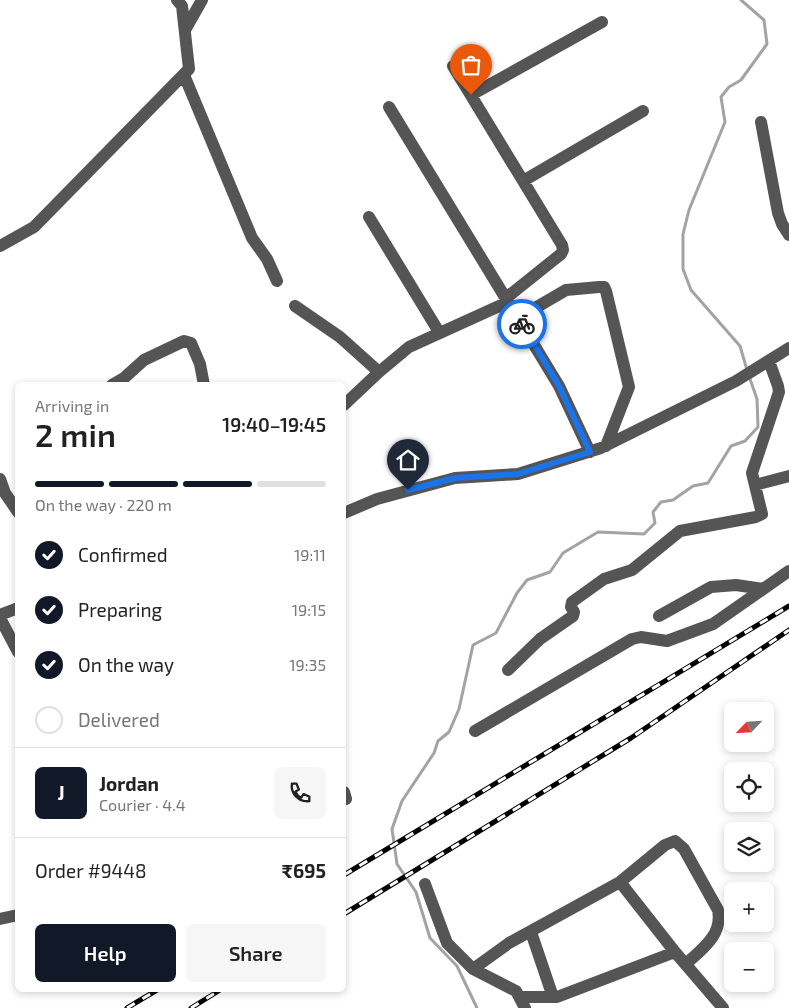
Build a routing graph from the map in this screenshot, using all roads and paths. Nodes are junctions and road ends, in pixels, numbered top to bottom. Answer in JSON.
{"nodes":[{"id":1,"x":178,"y":0,"type":"edge"},
{"id":2,"x":202,"y":0,"type":"edge"},
{"id":3,"x":602,"y":22,"type":"dead end"},
{"id":4,"x":185,"y":30,"type":"junction"},
{"id":5,"x":453,"y":66,"type":"dead end"},
{"id":6,"x":184,"y":75,"type":"junction"},
{"id":7,"x":471,"y":95,"type":"junction"},
{"id":8,"x":389,"y":107,"type":"dead end"},
{"id":9,"x":643,"y":112,"type":"dead end"},
{"id":10,"x":761,"y":122,"type":"dead end"},
{"id":11,"x":523,"y":181,"type":"junction"},
{"id":12,"x":369,"y":217,"type":"dead end"},
{"id":13,"x":789,"y":235,"type":"edge"},
{"id":14,"x":0,"y":246,"type":"edge"},
{"id":15,"x":277,"y":281,"type":"dead end"},
{"id":16,"x":507,"y":300,"type":"junction"},
{"id":17,"x":295,"y":306,"type":"dead end"},
{"id":18,"x":518,"y":318,"type":"junction"},
{"id":19,"x":439,"y":332,"type":"junction"},
{"id":20,"x":789,"y":348,"type":"edge"},
{"id":21,"x":768,"y":362,"type":"junction"},
{"id":22,"x":379,"y":372,"type":"junction"},
{"id":23,"x":117,"y":382,"type":"edge"},
{"id":24,"x":203,"y":382,"type":"edge"},
{"id":25,"x":346,"y":403,"type":"edge"},
{"id":26,"x":606,"y":446,"type":"junction"},
{"id":27,"x":590,"y":452,"type":"junction"},
{"id":28,"x":789,"y":476,"type":"edge"},
{"id":29,"x":0,"y":479,"type":"edge"},
{"id":30,"x":755,"y":485,"type":"junction"},
{"id":31,"x":15,"y":508,"type":"edge"},
{"id":32,"x":346,"y":513,"type":"edge"},
{"id":33,"x":789,"y":571,"type":"edge"},
{"id":34,"x":763,"y":589,"type":"junction"},
{"id":35,"x":15,"y":610,"type":"edge"},
{"id":36,"x":660,"y":616,"type":"dead end"},
{"id":37,"x":0,"y":617,"type":"edge"},
{"id":38,"x":15,"y":646,"type":"edge"},
{"id":39,"x":508,"y":670,"type":"dead end"},
{"id":40,"x":475,"y":731,"type":"dead end"},
{"id":41,"x":620,"y":882,"type":"junction"},
{"id":42,"x":425,"y":884,"type":"dead end"},
{"id":43,"x":15,"y":916,"type":"edge"},
{"id":44,"x":0,"y":919,"type":"edge"},
{"id":45,"x":531,"y":932,"type":"junction"},
{"id":46,"x":675,"y":952,"type":"junction"},
{"id":47,"x":686,"y":964,"type":"junction"},
{"id":48,"x":473,"y":969,"type":"junction"},
{"id":49,"x":553,"y":997,"type":"junction"},
{"id":50,"x":523,"y":1003,"type":"edge"},
{"id":51,"x":722,"y":1008,"type":"edge"}],
"edges":[{"from":1,"to":4,"type":"street"},
{"from":2,"to":4,"type":"street"},
{"from":3,"to":7,"type":"street"},
{"from":4,"to":6,"type":"street"},
{"from":5,"to":7,"type":"street"},
{"from":6,"to":14,"type":"street"},
{"from":6,"to":15,"type":"street"},
{"from":7,"to":11,"type":"street"},
{"from":8,"to":16,"type":"street"},
{"from":9,"to":11,"type":"street"},
{"from":10,"to":13,"type":"street"},
{"from":11,"to":16,"type":"street"},
{"from":12,"to":19,"type":"street"},
{"from":16,"to":18,"type":"street"},
{"from":16,"to":19,"type":"street"},
{"from":17,"to":22,"type":"street"},
{"from":18,"to":26,"type":"street"},
{"from":18,"to":27,"type":"street"},
{"from":19,"to":22,"type":"street"},
{"from":20,"to":21,"type":"street"},
{"from":21,"to":26,"type":"street"},
{"from":21,"to":30,"type":"street"},
{"from":22,"to":25,"type":"street"},
{"from":23,"to":24,"type":"street"},
{"from":26,"to":27,"type":"street"},
{"from":27,"to":32,"type":"street"},
{"from":28,"to":30,"type":"street"},
{"from":29,"to":31,"type":"street"},
{"from":30,"to":39,"type":"street"},
{"from":33,"to":34,"type":"street"},
{"from":34,"to":36,"type":"street"},
{"from":34,"to":40,"type":"street"},
{"from":35,"to":37,"type":"street"},
{"from":37,"to":38,"type":"street"},
{"from":41,"to":45,"type":"street"},
{"from":41,"to":46,"type":"street"},
{"from":41,"to":47,"type":"street"},
{"from":42,"to":48,"type":"street"},
{"from":43,"to":44,"type":"street"},
{"from":45,"to":48,"type":"street"},
{"from":45,"to":49,"type":"street"},
{"from":46,"to":47,"type":"street"},
{"from":46,"to":49,"type":"street"},
{"from":47,"to":51,"type":"street"},
{"from":48,"to":50,"type":"street"},
{"from":49,"to":50,"type":"street"}]}
